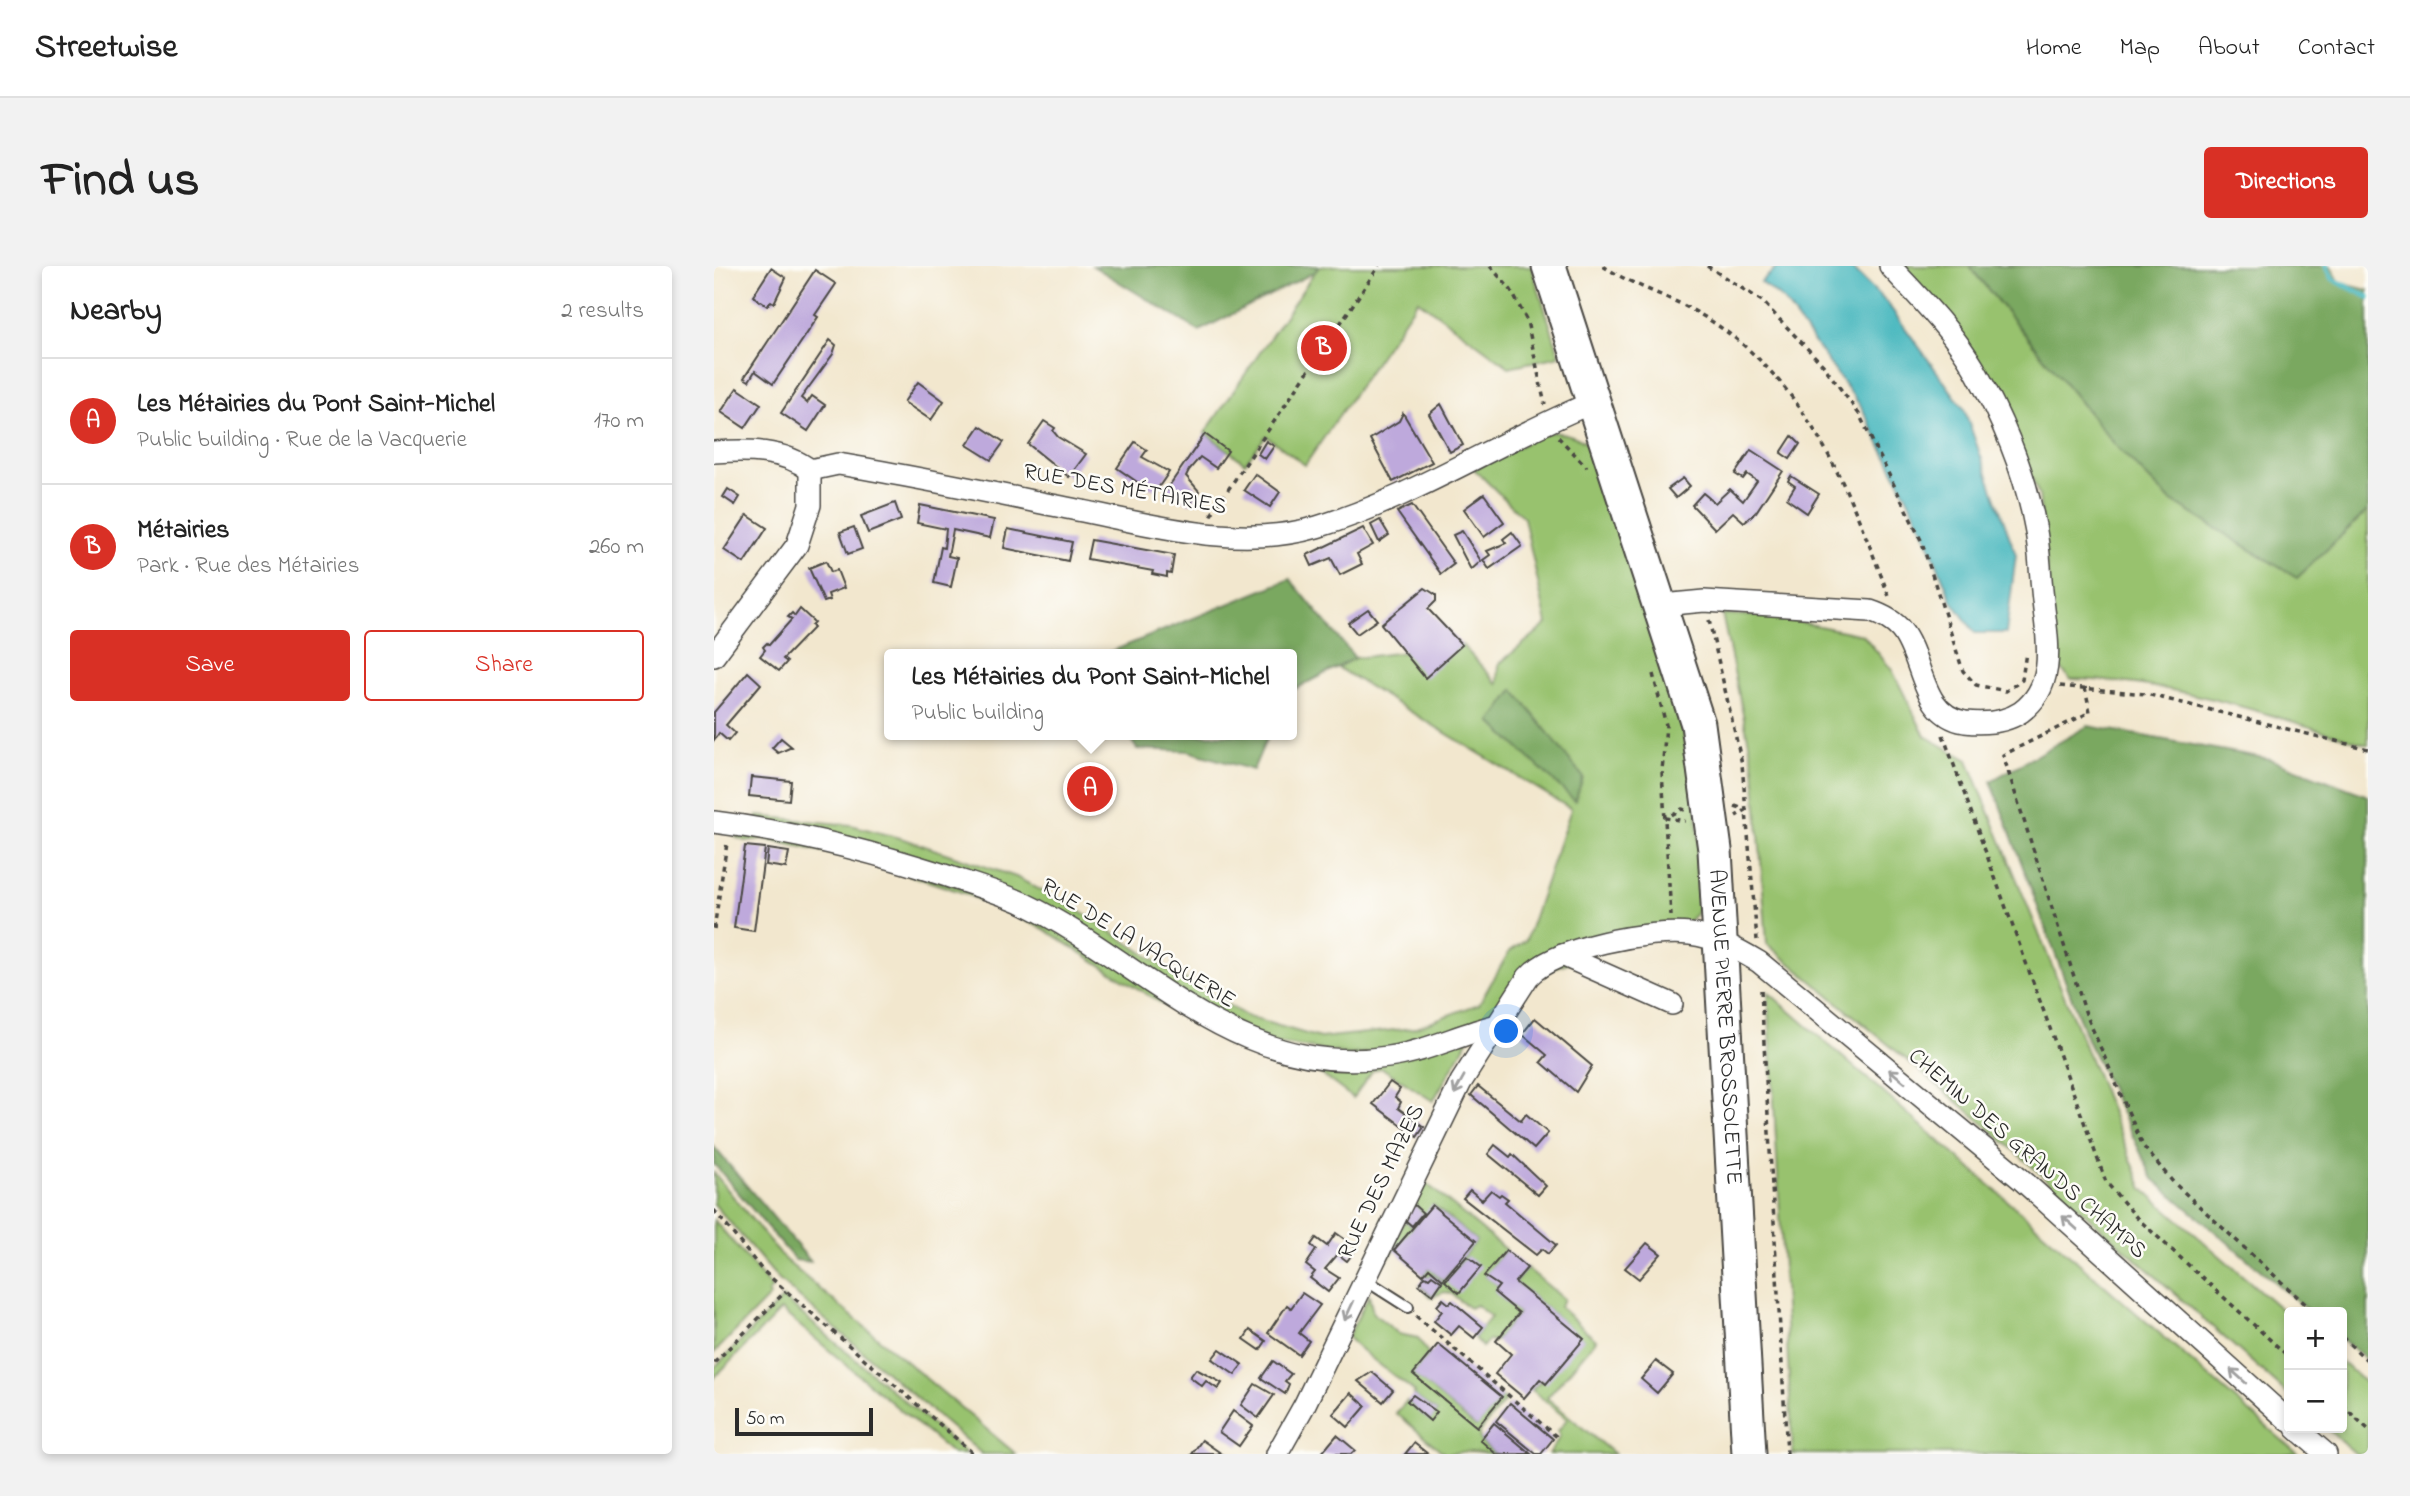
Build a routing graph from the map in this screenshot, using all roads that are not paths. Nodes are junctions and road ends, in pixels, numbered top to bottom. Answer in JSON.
{"nodes":[{"id":1,"x":1549,"y":266,"type":"edge"},
{"id":2,"x":1890,"y":266,"type":"edge"},
{"id":3,"x":1591,"y":403,"type":"junction"},
{"id":4,"x":714,"y":452,"type":"edge"},
{"id":5,"x":810,"y":470,"type":"junction"},
{"id":6,"x":1662,"y":605,"type":"junction"},
{"id":7,"x":714,"y":656,"type":"edge"},
{"id":8,"x":722,"y":823,"type":"edge"},
{"id":9,"x":1719,"y":940,"type":"junction"},
{"id":10,"x":1562,"y":955,"type":"junction"},
{"id":11,"x":1672,"y":1004,"type":"dead end"},
{"id":12,"x":1494,"y":1026,"type":"junction"},
{"id":13,"x":1364,"y":1279,"type":"junction"},
{"id":14,"x":1408,"y":1307,"type":"road end"},
{"id":15,"x":2284,"y":1417,"type":"edge"},
{"id":16,"x":2302,"y":1433,"type":"edge"},
{"id":17,"x":1277,"y":1454,"type":"edge"},
{"id":18,"x":1749,"y":1454,"type":"edge"},
{"id":19,"x":2326,"y":1454,"type":"edge"}],
"edges":[{"from":1,"to":3,"type":"main road","name":"AVENUE PIERRE BROSSOLETTE"},
{"from":2,"to":6,"type":"street"},
{"from":3,"to":5,"type":"street","name":"RUE DES MÉTAIRIES"},
{"from":3,"to":6,"type":"main road","name":"AVENUE PIERRE BROSSOLETTE"},
{"from":4,"to":5,"type":"street"},
{"from":5,"to":7,"type":"street"},
{"from":6,"to":9,"type":"main road","name":"AVENUE PIERRE BROSSOLETTE"},
{"from":8,"to":12,"type":"street","name":"RUE DE LA VACQUERIE"},
{"from":9,"to":10,"type":"street","name":"RUE DES MAZES"},
{"from":15,"to":9,"type":"street","name":"CHEMIN DES GRANDS CHAMPS","one_way":true},
{"from":9,"to":18,"type":"main road","name":"AVENUE PIERRE BROSSOLETTE"},
{"from":10,"to":11,"type":"street"},
{"from":10,"to":12,"type":"street","name":"RUE DES MAZES"},
{"from":12,"to":13,"type":"street","name":"RUE DES MAZES","one_way":true},
{"from":13,"to":14,"type":"lane"},
{"from":13,"to":17,"type":"street","name":"RUE DES MAZES","one_way":true},
{"from":16,"to":19,"type":"street"}]}
